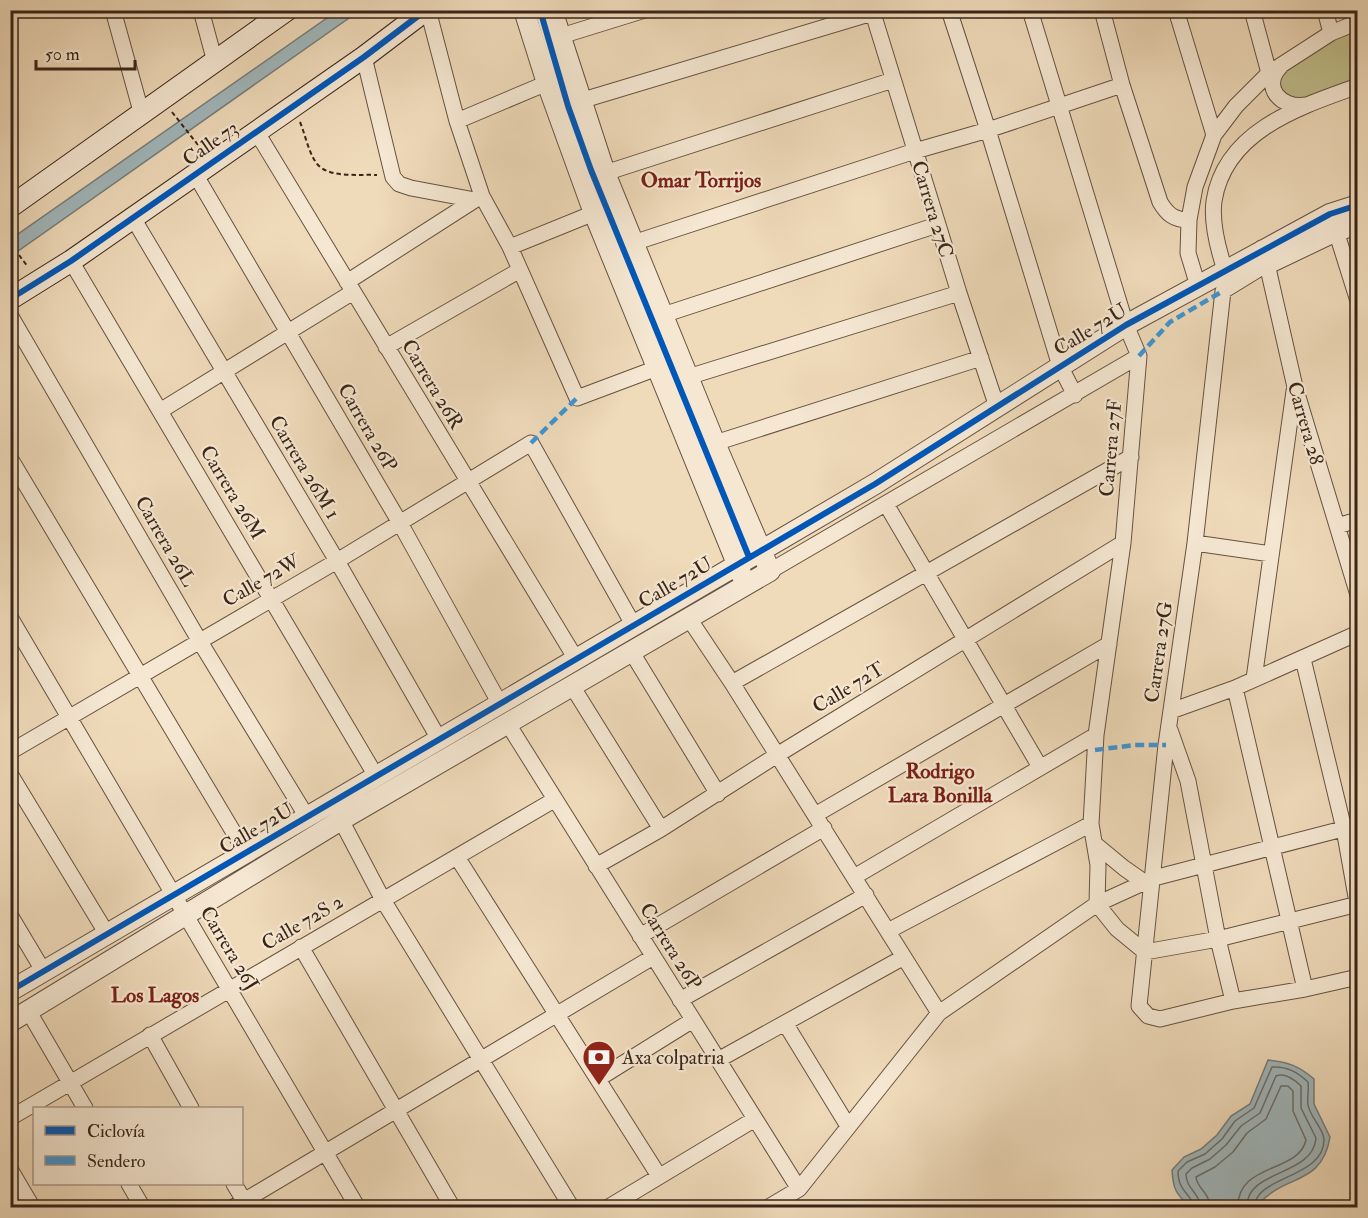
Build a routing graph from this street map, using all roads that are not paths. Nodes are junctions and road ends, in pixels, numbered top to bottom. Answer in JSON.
{"nodes":[{"id":1,"x":113,"y":10,"type":"edge"},
{"id":2,"x":201,"y":10,"type":"edge"},
{"id":3,"x":427,"y":10,"type":"edge"},
{"id":4,"x":524,"y":10,"type":"edge"},
{"id":5,"x":552,"y":10,"type":"edge"},
{"id":6,"x":645,"y":10,"type":"edge"},
{"id":7,"x":949,"y":10,"type":"edge"},
{"id":8,"x":1030,"y":10,"type":"edge"},
{"id":9,"x":1102,"y":10,"type":"edge"},
{"id":10,"x":1176,"y":10,"type":"edge"},
{"id":11,"x":1252,"y":10,"type":"edge"},
{"id":12,"x":1325,"y":10,"type":"edge"},
{"id":13,"x":872,"y":11,"type":"edge"},
{"id":14,"x":278,"y":13,"type":"edge"},
{"id":15,"x":1358,"y":22,"type":"edge"},
{"id":16,"x":1331,"y":33,"type":"junction"},
{"id":17,"x":561,"y":36,"type":"junction"},
{"id":18,"x":364,"y":57,"type":"junction"},
{"id":19,"x":214,"y":62,"type":"junction"},
{"id":20,"x":1285,"y":62,"type":"junction"},
{"id":21,"x":1269,"y":73,"type":"junction"},
{"id":22,"x":893,"y":80,"type":"junction"},
{"id":23,"x":547,"y":83,"type":"junction"},
{"id":24,"x":1122,"y":85,"type":"junction"},
{"id":25,"x":1358,"y":86,"type":"edge"},
{"id":26,"x":580,"y":101,"type":"junction"},
{"id":27,"x":1307,"y":105,"type":"junction"},
{"id":28,"x":1059,"y":107,"type":"junction"},
{"id":29,"x":142,"y":115,"type":"junction"},
{"id":30,"x":457,"y":121,"type":"junction"},
{"id":31,"x":988,"y":130,"type":"junction"},
{"id":32,"x":256,"y":131,"type":"junction"},
{"id":33,"x":1214,"y":135,"type":"junction"},
{"id":34,"x":915,"y":151,"type":"junction"},
{"id":35,"x":605,"y":172,"type":"junction"},
{"id":36,"x":195,"y":174,"type":"junction"},
{"id":37,"x":478,"y":198,"type":"junction"},
{"id":38,"x":1358,"y":205,"type":"edge"},
{"id":39,"x":10,"y":207,"type":"edge"},
{"id":40,"x":594,"y":213,"type":"junction"},
{"id":41,"x":133,"y":218,"type":"junction"},
{"id":42,"x":1189,"y":220,"type":"junction"},
{"id":43,"x":1358,"y":224,"type":"edge"},
{"id":44,"x":938,"y":225,"type":"junction"},
{"id":45,"x":1336,"y":231,"type":"junction"},
{"id":46,"x":633,"y":243,"type":"junction"},
{"id":47,"x":510,"y":247,"type":"junction"},
{"id":48,"x":1265,"y":257,"type":"junction"},
{"id":49,"x":71,"y":261,"type":"junction"},
{"id":50,"x":520,"y":270,"type":"junction"},
{"id":51,"x":1225,"y":270,"type":"junction"},
{"id":52,"x":1198,"y":286,"type":"junction"},
{"id":53,"x":350,"y":287,"type":"junction"},
{"id":54,"x":959,"y":293,"type":"junction"},
{"id":55,"x":10,"y":299,"type":"edge"},
{"id":56,"x":1358,"y":301,"type":"edge"},
{"id":57,"x":10,"y":315,"type":"edge"},
{"id":58,"x":663,"y":315,"type":"junction"},
{"id":59,"x":1126,"y":325,"type":"junction"},
{"id":60,"x":288,"y":332,"type":"junction"},
{"id":61,"x":386,"y":347,"type":"junction"},
{"id":62,"x":1139,"y":356,"type":"junction"},
{"id":63,"x":981,"y":358,"type":"junction"},
{"id":64,"x":1060,"y":366,"type":"junction"},
{"id":65,"x":657,"y":368,"type":"junction"},
{"id":66,"x":225,"y":372,"type":"junction"},
{"id":67,"x":688,"y":377,"type":"junction"},
{"id":68,"x":1295,"y":387,"type":"junction"},
{"id":69,"x":1075,"y":395,"type":"junction"},
{"id":70,"x":997,"y":407,"type":"junction"},
{"id":71,"x":160,"y":411,"type":"junction"},
{"id":72,"x":715,"y":443,"type":"junction"},
{"id":73,"x":1131,"y":457,"type":"junction"},
{"id":74,"x":10,"y":458,"type":"edge"},
{"id":75,"x":468,"y":481,"type":"junction"},
{"id":76,"x":886,"y":504,"type":"junction"},
{"id":77,"x":1358,"y":520,"type":"edge"},
{"id":78,"x":400,"y":524,"type":"junction"},
{"id":79,"x":1337,"y":526,"type":"junction"},
{"id":80,"x":1123,"y":543,"type":"junction"},
{"id":81,"x":1195,"y":543,"type":"junction"},
{"id":82,"x":760,"y":550,"type":"junction"},
{"id":83,"x":1271,"y":554,"type":"junction"},
{"id":84,"x":337,"y":561,"type":"junction"},
{"id":85,"x":738,"y":565,"type":"junction"},
{"id":86,"x":770,"y":571,"type":"junction"},
{"id":87,"x":927,"y":573,"type":"junction"},
{"id":88,"x":746,"y":584,"type":"junction"},
{"id":89,"x":1358,"y":595,"type":"edge"},
{"id":90,"x":271,"y":598,"type":"junction"},
{"id":91,"x":10,"y":616,"type":"edge"},
{"id":92,"x":688,"y":617,"type":"junction"},
{"id":93,"x":634,"y":626,"type":"junction"},
{"id":94,"x":1358,"y":633,"type":"edge"},
{"id":95,"x":966,"y":639,"type":"junction"},
{"id":96,"x":199,"y":640,"type":"junction"},
{"id":97,"x":1109,"y":644,"type":"junction"},
{"id":98,"x":631,"y":651,"type":"junction"},
{"id":99,"x":576,"y":659,"type":"junction"},
{"id":100,"x":1303,"y":659,"type":"junction"},
{"id":101,"x":140,"y":677,"type":"junction"},
{"id":102,"x":1254,"y":679,"type":"junction"},
{"id":103,"x":732,"y":683,"type":"junction"},
{"id":104,"x":572,"y":686,"type":"junction"},
{"id":105,"x":1235,"y":688,"type":"junction"},
{"id":106,"x":500,"y":704,"type":"junction"},
{"id":107,"x":1003,"y":704,"type":"junction"},
{"id":108,"x":1171,"y":711,"type":"junction"},
{"id":109,"x":70,"y":717,"type":"junction"},
{"id":110,"x":508,"y":724,"type":"junction"},
{"id":111,"x":1169,"y":728,"type":"junction"},
{"id":112,"x":1096,"y":735,"type":"junction"},
{"id":113,"x":439,"y":739,"type":"junction"},
{"id":114,"x":10,"y":752,"type":"edge"},
{"id":115,"x":777,"y":755,"type":"junction"},
{"id":116,"x":1040,"y":766,"type":"junction"},
{"id":117,"x":10,"y":774,"type":"edge"},
{"id":118,"x":376,"y":776,"type":"junction"},
{"id":119,"x":718,"y":794,"type":"junction"},
{"id":120,"x":554,"y":800,"type":"junction"},
{"id":121,"x":815,"y":814,"type":"junction"},
{"id":122,"x":307,"y":817,"type":"junction"},
{"id":123,"x":341,"y":820,"type":"junction"},
{"id":124,"x":1091,"y":824,"type":"junction"},
{"id":125,"x":1351,"y":827,"type":"edge"},
{"id":126,"x":824,"y":828,"type":"junction"},
{"id":127,"x":661,"y":829,"type":"junction"},
{"id":128,"x":1095,"y":843,"type":"junction"},
{"id":129,"x":1272,"y":847,"type":"junction"},
{"id":130,"x":246,"y":853,"type":"junction"},
{"id":131,"x":457,"y":857,"type":"junction"},
{"id":132,"x":1205,"y":865,"type":"junction"},
{"id":133,"x":596,"y":866,"type":"junction"},
{"id":134,"x":854,"y":877,"type":"junction"},
{"id":135,"x":1149,"y":880,"type":"junction"},
{"id":136,"x":174,"y":895,"type":"junction"},
{"id":137,"x":866,"y":896,"type":"junction"},
{"id":138,"x":383,"y":900,"type":"junction"},
{"id":139,"x":1097,"y":904,"type":"junction"},
{"id":140,"x":1357,"y":906,"type":"edge"},
{"id":141,"x":10,"y":915,"type":"edge"},
{"id":142,"x":186,"y":916,"type":"junction"},
{"id":143,"x":1289,"y":921,"type":"junction"},
{"id":144,"x":888,"y":931,"type":"junction"},
{"id":145,"x":107,"y":934,"type":"junction"},
{"id":146,"x":640,"y":936,"type":"junction"},
{"id":147,"x":1218,"y":939,"type":"junction"},
{"id":148,"x":301,"y":947,"type":"junction"},
{"id":149,"x":1144,"y":952,"type":"junction"},
{"id":150,"x":654,"y":957,"type":"junction"},
{"id":151,"x":904,"y":957,"type":"junction"},
{"id":152,"x":44,"y":972,"type":"junction"},
{"id":153,"x":1358,"y":977,"type":"edge"},
{"id":154,"x":230,"y":988,"type":"junction"},
{"id":155,"x":1305,"y":989,"type":"junction"},
{"id":156,"x":10,"y":991,"type":"edge"},
{"id":157,"x":680,"y":1000,"type":"junction"},
{"id":158,"x":1233,"y":1001,"type":"junction"},
{"id":159,"x":29,"y":1012,"type":"junction"},
{"id":160,"x":939,"y":1013,"type":"junction"},
{"id":161,"x":557,"y":1015,"type":"junction"},
{"id":162,"x":693,"y":1020,"type":"junction"},
{"id":163,"x":10,"y":1023,"type":"edge"},
{"id":164,"x":784,"y":1023,"type":"junction"},
{"id":165,"x":150,"y":1035,"type":"junction"},
{"id":166,"x":481,"y":1060,"type":"junction"},
{"id":167,"x":718,"y":1060,"type":"junction"},
{"id":168,"x":598,"y":1079,"type":"junction"},
{"id":169,"x":70,"y":1082,"type":"junction"},
{"id":170,"x":84,"y":1107,"type":"edge"},
{"id":171,"x":191,"y":1107,"type":"edge"},
{"id":172,"x":396,"y":1110,"type":"junction"},
{"id":173,"x":10,"y":1118,"type":"edge"},
{"id":174,"x":755,"y":1119,"type":"junction"},
{"id":175,"x":848,"y":1126,"type":"junction"},
{"id":176,"x":325,"y":1152,"type":"junction"},
{"id":177,"x":10,"y":1168,"type":"edge"},
{"id":178,"x":659,"y":1176,"type":"junction"},
{"id":179,"x":130,"y":1185,"type":"edge"},
{"id":180,"x":234,"y":1185,"type":"edge"},
{"id":181,"x":799,"y":1189,"type":"junction"},
{"id":182,"x":241,"y":1205,"type":"edge"},
{"id":183,"x":33,"y":1208,"type":"edge"},
{"id":184,"x":143,"y":1208,"type":"edge"},
{"id":185,"x":358,"y":1208,"type":"edge"},
{"id":186,"x":453,"y":1208,"type":"edge"},
{"id":187,"x":572,"y":1208,"type":"edge"},
{"id":188,"x":606,"y":1208,"type":"edge"},
{"id":189,"x":767,"y":1208,"type":"edge"}],
"edges":[{"from":1,"to":29,"type":"street"},
{"from":2,"to":19,"type":"street"},
{"from":3,"to":18,"type":"main road","name":"Calle 73"},
{"from":3,"to":30,"type":"street"},
{"from":4,"to":23,"type":"street"},
{"from":5,"to":17,"type":"street"},
{"from":6,"to":17,"type":"street"},
{"from":7,"to":31,"type":"street"},
{"from":8,"to":28,"type":"street","name":"Carrera 27F"},
{"from":9,"to":24,"type":"street"},
{"from":10,"to":33,"type":"street"},
{"from":11,"to":21,"type":"street"},
{"from":12,"to":16,"type":"street"},
{"from":13,"to":22,"type":"street","name":"Carrera 27C"},
{"from":13,"to":26,"type":"street"},
{"from":14,"to":19,"type":"main road"},
{"from":15,"to":16,"type":"street"},
{"from":16,"to":20,"type":"street"},
{"from":17,"to":26,"type":"street"},
{"from":18,"to":32,"type":"main road","name":"Calle 73"},
{"from":18,"to":37,"type":"street"},
{"from":19,"to":29,"type":"main road"},
{"from":20,"to":21,"type":"street"},
{"from":20,"to":27,"type":"street"},
{"from":21,"to":33,"type":"street"},
{"from":22,"to":34,"type":"street","name":"Carrera 27C"},
{"from":22,"to":35,"type":"street"},
{"from":23,"to":30,"type":"street"},
{"from":23,"to":40,"type":"street"},
{"from":24,"to":28,"type":"street"},
{"from":24,"to":42,"type":"street"},
{"from":25,"to":27,"type":"street"},
{"from":26,"to":35,"type":"street"},
{"from":27,"to":51,"type":"street"},
{"from":28,"to":31,"type":"street"},
{"from":28,"to":59,"type":"street","name":"Carrera 27F"},
{"from":29,"to":39,"type":"main road"},
{"from":30,"to":37,"type":"street"},
{"from":31,"to":34,"type":"street"},
{"from":31,"to":64,"type":"street"},
{"from":32,"to":36,"type":"main road","name":"Calle 73"},
{"from":32,"to":53,"type":"street","name":"Carrera 26R"},
{"from":33,"to":42,"type":"street"},
{"from":34,"to":44,"type":"street","name":"Carrera 27C"},
{"from":34,"to":46,"type":"street"},
{"from":35,"to":46,"type":"street"},
{"from":36,"to":41,"type":"main road","name":"Calle 73"},
{"from":36,"to":60,"type":"street","name":"Carrera 26P"},
{"from":37,"to":47,"type":"street"},
{"from":37,"to":53,"type":"street"},
{"from":38,"to":48,"type":"street","name":"Calle 72U"},
{"from":40,"to":47,"type":"street"},
{"from":40,"to":65,"type":"street"},
{"from":41,"to":49,"type":"main road","name":"Calle 73"},
{"from":41,"to":66,"type":"street","name":"Carrera 26M 1"},
{"from":42,"to":52,"type":"street"},
{"from":43,"to":45,"type":"street","name":"Calle 72U"},
{"from":44,"to":54,"type":"street","name":"Carrera 27C"},
{"from":44,"to":58,"type":"street"},
{"from":45,"to":48,"type":"street","name":"Calle 72U"},
{"from":45,"to":56,"type":"street"},
{"from":46,"to":58,"type":"street"},
{"from":47,"to":50,"type":"street"},
{"from":48,"to":51,"type":"street","name":"Calle 72U"},
{"from":48,"to":68,"type":"street","name":"Carrera 28"},
{"from":48,"to":81,"type":"street","name":"Carrera 27G"},
{"from":49,"to":55,"type":"main road","name":"Calle 73"},
{"from":49,"to":71,"type":"street","name":"Carrera 26M"},
{"from":50,"to":61,"type":"street"},
{"from":50,"to":65,"type":"street"},
{"from":51,"to":52,"type":"street","name":"Calle 72U"},
{"from":52,"to":59,"type":"street","name":"Calle 72U"},
{"from":53,"to":60,"type":"street"},
{"from":53,"to":61,"type":"street","name":"Carrera 26R"},
{"from":54,"to":63,"type":"street","name":"Carrera 27C"},
{"from":54,"to":67,"type":"street"},
{"from":57,"to":96,"type":"street","name":"Carrera 26L"},
{"from":58,"to":67,"type":"street"},
{"from":59,"to":62,"type":"street","name":"Carrera 27F"},
{"from":59,"to":64,"type":"street","name":"Calle 72U"},
{"from":60,"to":66,"type":"street"},
{"from":60,"to":78,"type":"street","name":"Carrera 26P"},
{"from":61,"to":75,"type":"street","name":"Carrera 26R"},
{"from":62,"to":69,"type":"street","name":"Calle 72U"},
{"from":62,"to":73,"type":"street","name":"Carrera 27F"},
{"from":63,"to":70,"type":"street","name":"Carrera 27C"},
{"from":63,"to":72,"type":"street"},
{"from":64,"to":69,"type":"street"},
{"from":64,"to":70,"type":"street","name":"Calle 72U"},
{"from":65,"to":85,"type":"street"},
{"from":66,"to":71,"type":"street"},
{"from":66,"to":84,"type":"street","name":"Carrera 26M 1"},
{"from":67,"to":72,"type":"street"},
{"from":68,"to":79,"type":"street","name":"Carrera 28"},
{"from":68,"to":83,"type":"street"},
{"from":69,"to":76,"type":"street","name":"Calle 72U"},
{"from":70,"to":82,"type":"street","name":"Calle 72U"},
{"from":71,"to":90,"type":"street","name":"Carrera 26M"},
{"from":72,"to":82,"type":"street"},
{"from":73,"to":80,"type":"street","name":"Carrera 27F"},
{"from":73,"to":87,"type":"street"},
{"from":74,"to":101,"type":"street"},
{"from":75,"to":78,"type":"street","name":"Calle 72W"},
{"from":75,"to":93,"type":"street","name":"Calle 72W"},
{"from":75,"to":99,"type":"street","name":"Carrera 26R"},
{"from":76,"to":86,"type":"street","name":"Calle 72U"},
{"from":76,"to":87,"type":"street"},
{"from":77,"to":79,"type":"street"},
{"from":78,"to":84,"type":"street","name":"Calle 72W"},
{"from":78,"to":106,"type":"street","name":"Carrera 26P"},
{"from":79,"to":89,"type":"street","name":"Carrera 28"},
{"from":80,"to":95,"type":"street","name":"Calle 72T"},
{"from":80,"to":97,"type":"street","name":"Carrera 27F"},
{"from":81,"to":83,"type":"street"},
{"from":81,"to":108,"type":"street","name":"Carrera 27G"},
{"from":82,"to":85,"type":"street","name":"Calle 72U"},
{"from":82,"to":86,"type":"street"},
{"from":83,"to":102,"type":"street"},
{"from":84,"to":90,"type":"street","name":"Calle 72W"},
{"from":84,"to":113,"type":"street","name":"Carrera 26M 1"},
{"from":85,"to":88,"type":"street"},
{"from":85,"to":93,"type":"street","name":"Calle 72U"},
{"from":86,"to":88,"type":"street","name":"Calle 72U"},
{"from":87,"to":95,"type":"street"},
{"from":87,"to":103,"type":"street"},
{"from":88,"to":92,"type":"street","name":"Calle 72U"},
{"from":90,"to":96,"type":"street","name":"Calle 72W"},
{"from":90,"to":118,"type":"street","name":"Carrera 26M"},
{"from":91,"to":109,"type":"street","name":"Carrera 26J"},
{"from":92,"to":98,"type":"street","name":"Calle 72U"},
{"from":92,"to":103,"type":"street"},
{"from":93,"to":99,"type":"street","name":"Calle 72U"},
{"from":94,"to":100,"type":"street"},
{"from":95,"to":107,"type":"street"},
{"from":95,"to":115,"type":"street","name":"Calle 72T"},
{"from":96,"to":101,"type":"street","name":"Calle 72W"},
{"from":96,"to":122,"type":"street","name":"Carrera 26L"},
{"from":97,"to":107,"type":"street"},
{"from":97,"to":112,"type":"street","name":"Carrera 27F"},
{"from":98,"to":104,"type":"street","name":"Calle 72U"},
{"from":98,"to":119,"type":"street"},
{"from":99,"to":106,"type":"street","name":"Calle 72U"},
{"from":100,"to":102,"type":"street"},
{"from":100,"to":125,"type":"street"},
{"from":101,"to":109,"type":"street","name":"Calle 72W"},
{"from":101,"to":130,"type":"street"},
{"from":102,"to":105,"type":"street"},
{"from":103,"to":115,"type":"street"},
{"from":104,"to":110,"type":"street","name":"Calle 72U"},
{"from":104,"to":127,"type":"street"},
{"from":105,"to":108,"type":"street"},
{"from":105,"to":129,"type":"street"},
{"from":106,"to":113,"type":"street","name":"Calle 72U"},
{"from":107,"to":116,"type":"street"},
{"from":107,"to":121,"type":"street"},
{"from":108,"to":111,"type":"street","name":"Carrera 27G"},
{"from":109,"to":114,"type":"street","name":"Calle 72W"},
{"from":109,"to":136,"type":"street","name":"Carrera 26J"},
{"from":110,"to":120,"type":"street","name":"Carrera 26P"},
{"from":110,"to":123,"type":"street","name":"Calle 72U"},
{"from":111,"to":132,"type":"street"},
{"from":111,"to":135,"type":"street","name":"Carrera 27G"},
{"from":112,"to":116,"type":"street"},
{"from":112,"to":124,"type":"street","name":"Carrera 27F"},
{"from":113,"to":118,"type":"street","name":"Calle 72U"},
{"from":115,"to":119,"type":"street","name":"Calle 72T"},
{"from":115,"to":121,"type":"street"},
{"from":116,"to":134,"type":"street"},
{"from":117,"to":145,"type":"street"},
{"from":118,"to":122,"type":"street","name":"Calle 72U"},
{"from":119,"to":127,"type":"street","name":"Calle 72T"},
{"from":120,"to":131,"type":"street","name":"Calle 72S 2"},
{"from":120,"to":133,"type":"street","name":"Carrera 26P"},
{"from":121,"to":126,"type":"street"},
{"from":122,"to":130,"type":"street","name":"Calle 72U"},
{"from":123,"to":138,"type":"street"},
{"from":123,"to":142,"type":"street","name":"Calle 72U"},
{"from":124,"to":128,"type":"street","name":"Carrera 27F"},
{"from":124,"to":144,"type":"street"},
{"from":125,"to":129,"type":"street"},
{"from":125,"to":140,"type":"street"},
{"from":126,"to":134,"type":"street"},
{"from":126,"to":146,"type":"street"},
{"from":127,"to":133,"type":"street","name":"Calle 72T"},
{"from":128,"to":135,"type":"street"},
{"from":128,"to":139,"type":"street","name":"Carrera 27F"},
{"from":129,"to":132,"type":"street"},
{"from":129,"to":143,"type":"street"},
{"from":130,"to":136,"type":"street","name":"Calle 72U"},
{"from":131,"to":138,"type":"street","name":"Calle 72S 2"},
{"from":131,"to":161,"type":"street"},
{"from":132,"to":135,"type":"street"},
{"from":132,"to":147,"type":"street"},
{"from":133,"to":146,"type":"street","name":"Carrera 26P"},
{"from":134,"to":137,"type":"street"},
{"from":135,"to":139,"type":"street"},
{"from":135,"to":149,"type":"street","name":"Carrera 27G"},
{"from":136,"to":142,"type":"street","name":"Carrera 26J"},
{"from":136,"to":145,"type":"street","name":"Calle 72U"},
{"from":137,"to":144,"type":"street"},
{"from":137,"to":157,"type":"street"},
{"from":138,"to":148,"type":"street","name":"Calle 72S 2"},
{"from":138,"to":166,"type":"street"},
{"from":139,"to":149,"type":"street"},
{"from":139,"to":160,"type":"street"},
{"from":140,"to":143,"type":"street"},
{"from":141,"to":152,"type":"street"},
{"from":142,"to":154,"type":"street","name":"Carrera 26J"},
{"from":142,"to":159,"type":"street","name":"Calle 72U"},
{"from":143,"to":147,"type":"street"},
{"from":143,"to":155,"type":"street"},
{"from":144,"to":151,"type":"street"},
{"from":145,"to":152,"type":"street","name":"Calle 72U"},
{"from":146,"to":150,"type":"street","name":"Carrera 26P"},
{"from":147,"to":149,"type":"street"},
{"from":147,"to":158,"type":"street"},
{"from":148,"to":154,"type":"street","name":"Calle 72S 2"},
{"from":148,"to":172,"type":"street"},
{"from":149,"to":158,"type":"street","name":"Carrera 27G"},
{"from":150,"to":157,"type":"street","name":"Carrera 26P"},
{"from":150,"to":161,"type":"street"},
{"from":151,"to":160,"type":"street"},
{"from":151,"to":164,"type":"street"},
{"from":152,"to":156,"type":"street","name":"Calle 72U"},
{"from":153,"to":155,"type":"street"},
{"from":154,"to":165,"type":"street","name":"Calle 72S 2"},
{"from":154,"to":176,"type":"street","name":"Carrera 26J"},
{"from":155,"to":158,"type":"street"},
{"from":157,"to":162,"type":"street","name":"Carrera 26P"},
{"from":159,"to":163,"type":"street","name":"Calle 72U"},
{"from":159,"to":169,"type":"street"},
{"from":160,"to":175,"type":"street"},
{"from":161,"to":166,"type":"street"},
{"from":161,"to":168,"type":"street"},
{"from":162,"to":167,"type":"street","name":"Carrera 26P"},
{"from":162,"to":168,"type":"street"},
{"from":164,"to":167,"type":"street"},
{"from":164,"to":175,"type":"street"},
{"from":165,"to":169,"type":"street","name":"Calle 72S 2"},
{"from":165,"to":171,"type":"street"},
{"from":166,"to":172,"type":"street"},
{"from":166,"to":187,"type":"street"},
{"from":167,"to":174,"type":"street","name":"Carrera 26P"},
{"from":168,"to":178,"type":"street"},
{"from":169,"to":170,"type":"street"},
{"from":169,"to":173,"type":"street","name":"Calle 72S 2"},
{"from":172,"to":176,"type":"street"},
{"from":172,"to":186,"type":"street"},
{"from":174,"to":178,"type":"street"},
{"from":174,"to":181,"type":"street","name":"Carrera 26P"},
{"from":175,"to":181,"type":"street"},
{"from":176,"to":182,"type":"street"},
{"from":176,"to":185,"type":"street","name":"Carrera 26J"},
{"from":177,"to":183,"type":"street"},
{"from":178,"to":188,"type":"street"},
{"from":179,"to":184,"type":"street"},
{"from":180,"to":182,"type":"street"},
{"from":181,"to":189,"type":"street"}]}
